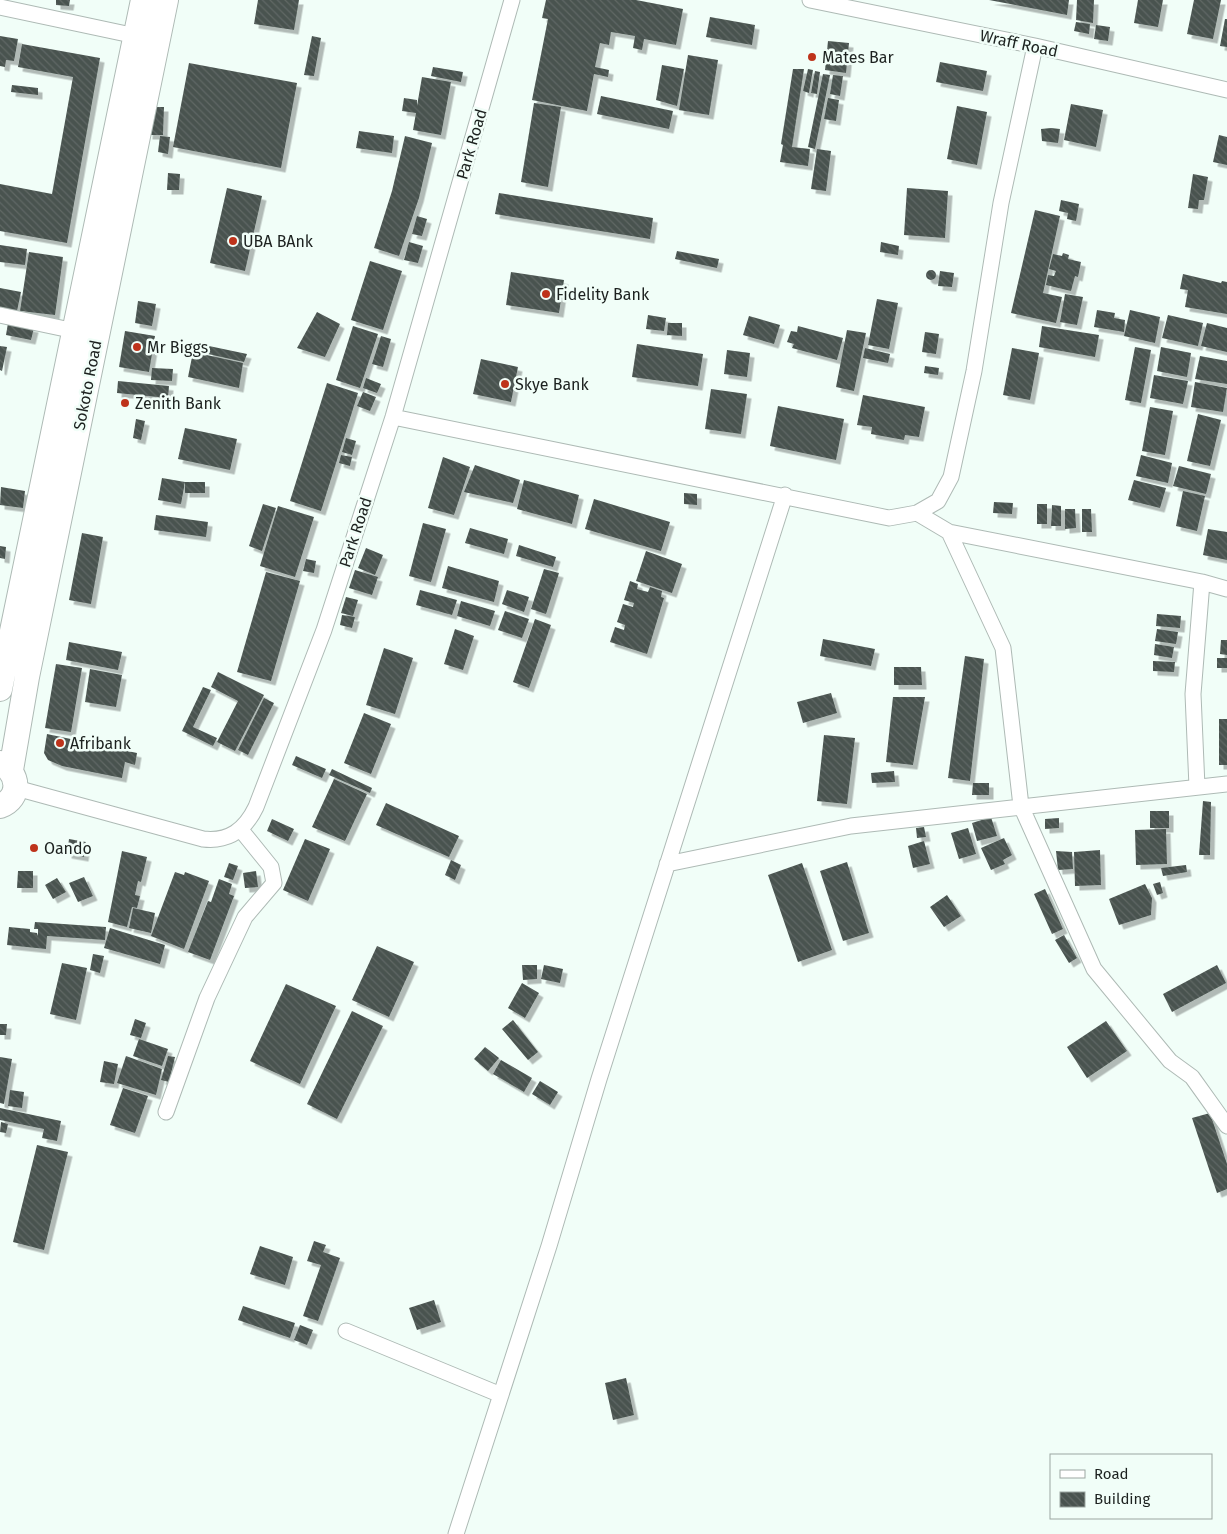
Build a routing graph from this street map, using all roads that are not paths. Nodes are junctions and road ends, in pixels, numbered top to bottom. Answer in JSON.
{"nodes":[{"id":1,"x":143,"y":0,"type":"edge"},
{"id":2,"x":166,"y":0,"type":"edge"},
{"id":3,"x":512,"y":0,"type":"edge"},
{"id":4,"x":810,"y":0,"type":"edge"},
{"id":5,"x":0,"y":7,"type":"edge"},
{"id":6,"x":136,"y":36,"type":"junction"},
{"id":7,"x":1035,"y":46,"type":"junction"},
{"id":8,"x":1227,"y":90,"type":"edge"},
{"id":9,"x":0,"y":315,"type":"edge"},
{"id":10,"x":75,"y":331,"type":"junction"},
{"id":11,"x":393,"y":417,"type":"junction"},
{"id":12,"x":784,"y":495,"type":"junction"},
{"id":13,"x":917,"y":513,"type":"junction"},
{"id":14,"x":949,"y":532,"type":"junction"},
{"id":15,"x":1202,"y":582,"type":"junction"},
{"id":16,"x":1227,"y":589,"type":"edge"},
{"id":17,"x":0,"y":689,"type":"edge"},
{"id":18,"x":1227,"y":784,"type":"edge"},
{"id":19,"x":1197,"y":787,"type":"junction"},
{"id":20,"x":5,"y":793,"type":"edge"},
{"id":21,"x":1021,"y":806,"type":"junction"},
{"id":22,"x":241,"y":830,"type":"junction"},
{"id":23,"x":667,"y":864,"type":"junction"},
{"id":24,"x":166,"y":1112,"type":"dead end"},
{"id":25,"x":1227,"y":1126,"type":"edge"},
{"id":26,"x":346,"y":1331,"type":"dead end"},
{"id":27,"x":501,"y":1396,"type":"junction"},
{"id":28,"x":456,"y":1534,"type":"edge"}],
"edges":[{"from":1,"to":6,"type":"main road","name":"Sokoto Road"},
{"from":2,"to":20,"type":"main road","name":"Sokoto Road"},
{"from":3,"to":11,"type":"street","name":"Park Road"},
{"from":4,"to":7,"type":"street","name":"Wraff Road"},
{"from":5,"to":6,"type":"street"},
{"from":6,"to":10,"type":"main road","name":"Sokoto Road"},
{"from":7,"to":8,"type":"street","name":"Wraff Road"},
{"from":7,"to":13,"type":"street"},
{"from":9,"to":10,"type":"street"},
{"from":10,"to":17,"type":"main road","name":"Sokoto Road"},
{"from":11,"to":12,"type":"street"},
{"from":11,"to":22,"type":"street","name":"Park Road"},
{"from":12,"to":13,"type":"street"},
{"from":12,"to":23,"type":"street"},
{"from":13,"to":14,"type":"street"},
{"from":14,"to":15,"type":"street"},
{"from":14,"to":21,"type":"street"},
{"from":15,"to":16,"type":"street"},
{"from":15,"to":19,"type":"street"},
{"from":18,"to":19,"type":"street"},
{"from":19,"to":21,"type":"street"},
{"from":20,"to":22,"type":"street"},
{"from":21,"to":23,"type":"street"},
{"from":21,"to":25,"type":"street"},
{"from":22,"to":24,"type":"street"},
{"from":23,"to":27,"type":"street"},
{"from":26,"to":27,"type":"street"},
{"from":27,"to":28,"type":"street"}]}
